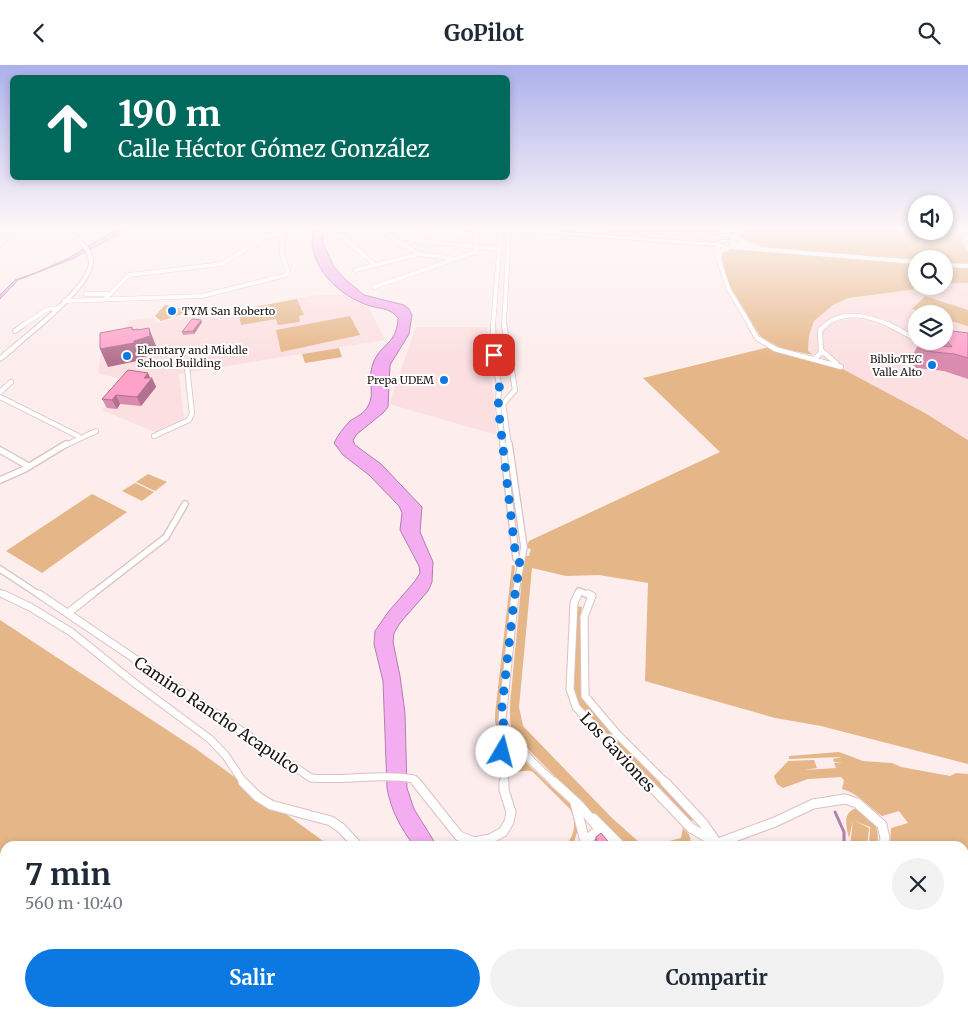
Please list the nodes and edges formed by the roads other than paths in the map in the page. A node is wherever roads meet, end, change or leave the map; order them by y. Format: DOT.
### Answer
graph roads {
  1 [pos="89,273"];
  2 [pos="142,273"];
  3 [pos="280,273"];
  4 [pos="415,273"];
  5 [pos="724,273"];
  6 [pos="129,275"];
  7 [pos="497,275"];
  8 [pos="505,275"];
  9 [pos="374,287"];
  10 [pos="86,295"];
  11 [pos="107,296"];
  12 [pos="66,299"];
  13 [pos="58,308"];
  14 [pos="15,331"];
  15 [pos="908,335"];
  16 [pos="821,350"];
  17 [pos="0,359"];
  18 [pos="814,359"];
  19 [pos="187,368"];
  20 [pos="11,382"];
  21 [pos="513,386"];
  22 [pos="500,392"];
  23 [pos="0,393"];
  24 [pos="0,397"];
  25 [pos="501,404"];
  26 [pos="96,431"];
  27 [pos="78,436"];
  28 [pos="154,436"];
  29 [pos="0,450"];
  30 [pos="28,466"];
  31 [pos="0,480"];
  32 [pos="185,504"];
  33 [pos="511,517"];
  34 [pos="520,517"];
  35 [pos="520,563"];
  36 [pos="0,569"];
  37 [pos="0,593"];
  38 [pos="68,613"];
  39 [pos="507,731"];
  40 [pos="516,745"];
  41 [pos="505,760"];
  42 [pos="575,801"];
  43 [pos="702,820"];
  44 [pos="691,828"];
  45 [pos="599,830"];
  46 [pos="353,841"];
  47 [pos="471,841"];
  48 [pos="479,841"];
  49 [pos="586,841"];
  50 [pos="590,841"];
  51 [pos="609,841"];
  52 [pos="616,841"];
  53 [pos="709,841"];
  54 [pos="712,841"];
  55 [pos="725,841"];
  56 [pos="884,841"];
  1 -- 12 [label="street"];
  2 -- 6 [label="street"];
  3 -- 11 [label="street"];
  4 -- 9 [label="street"];
  5 -- 18 [label="street"];
  6 -- 11 [label="street"];
  7 -- 8 [label="street"];
  7 -- 22 [label="street"];
  8 -- 21 [label="street"];
  10 -- 11 [label="street"];
  11 -- 12 [label="street"];
  12 -- 13 [label="street"];
  13 -- 14 [label="street"];
  13 -- 17 [label="street"];
  15 -- 16 [label="street"];
  16 -- 18 [label="street"];
  16 -- 18 [label="street"];
  19 -- 28 [label="street"];
  20 -- 23 [label="street"];
  21 -- 22 [label="street"];
  21 -- 25 [label="street"];
  22 -- 25 [label="street"];
  24 -- 27 [label="street"];
  25 -- 33 [label="street"];
  25 -- 34 [label="street"];
  26 -- 27 [label="street"];
  27 -- 30 [label="street"];
  29 -- 30 [label="street"];
  30 -- 31 [label="street"];
  32 -- 38 [label="street"];
  33 -- 34 [label="street"];
  33 -- 35 [label="street"];
  34 -- 35 [label="street"];
  35 -- 39 [label="street"];
  36 -- 38 [label="street, Camino Rancho Acapulco"];
  37 -- 46 [label="street"];
  38 -- 47 [label="street, Camino Rancho Acapulco"];
  39 -- 40 [label="street"];
  39 -- 41 [label="street, Camino Rancho Acapulco"];
  40 -- 41 [label="street"];
  40 -- 42 [label="street"];
  41 -- 48 [label="street, Camino Rancho Acapulco"];
  42 -- 45 [label="street"];
  42 -- 49 [label="street"];
  42 -- 52 [label="street"];
  43 -- 44 [label="street"];
  43 -- 44 [label="street, Los Gaviones"];
  43 -- 54 [label="street, Los Gaviones"];
  44 -- 53 [label="street, Los Gaviones"];
  45 -- 50 [label="street"];
  45 -- 51 [label="street"];
  55 -- 56 [label="street"];
}
